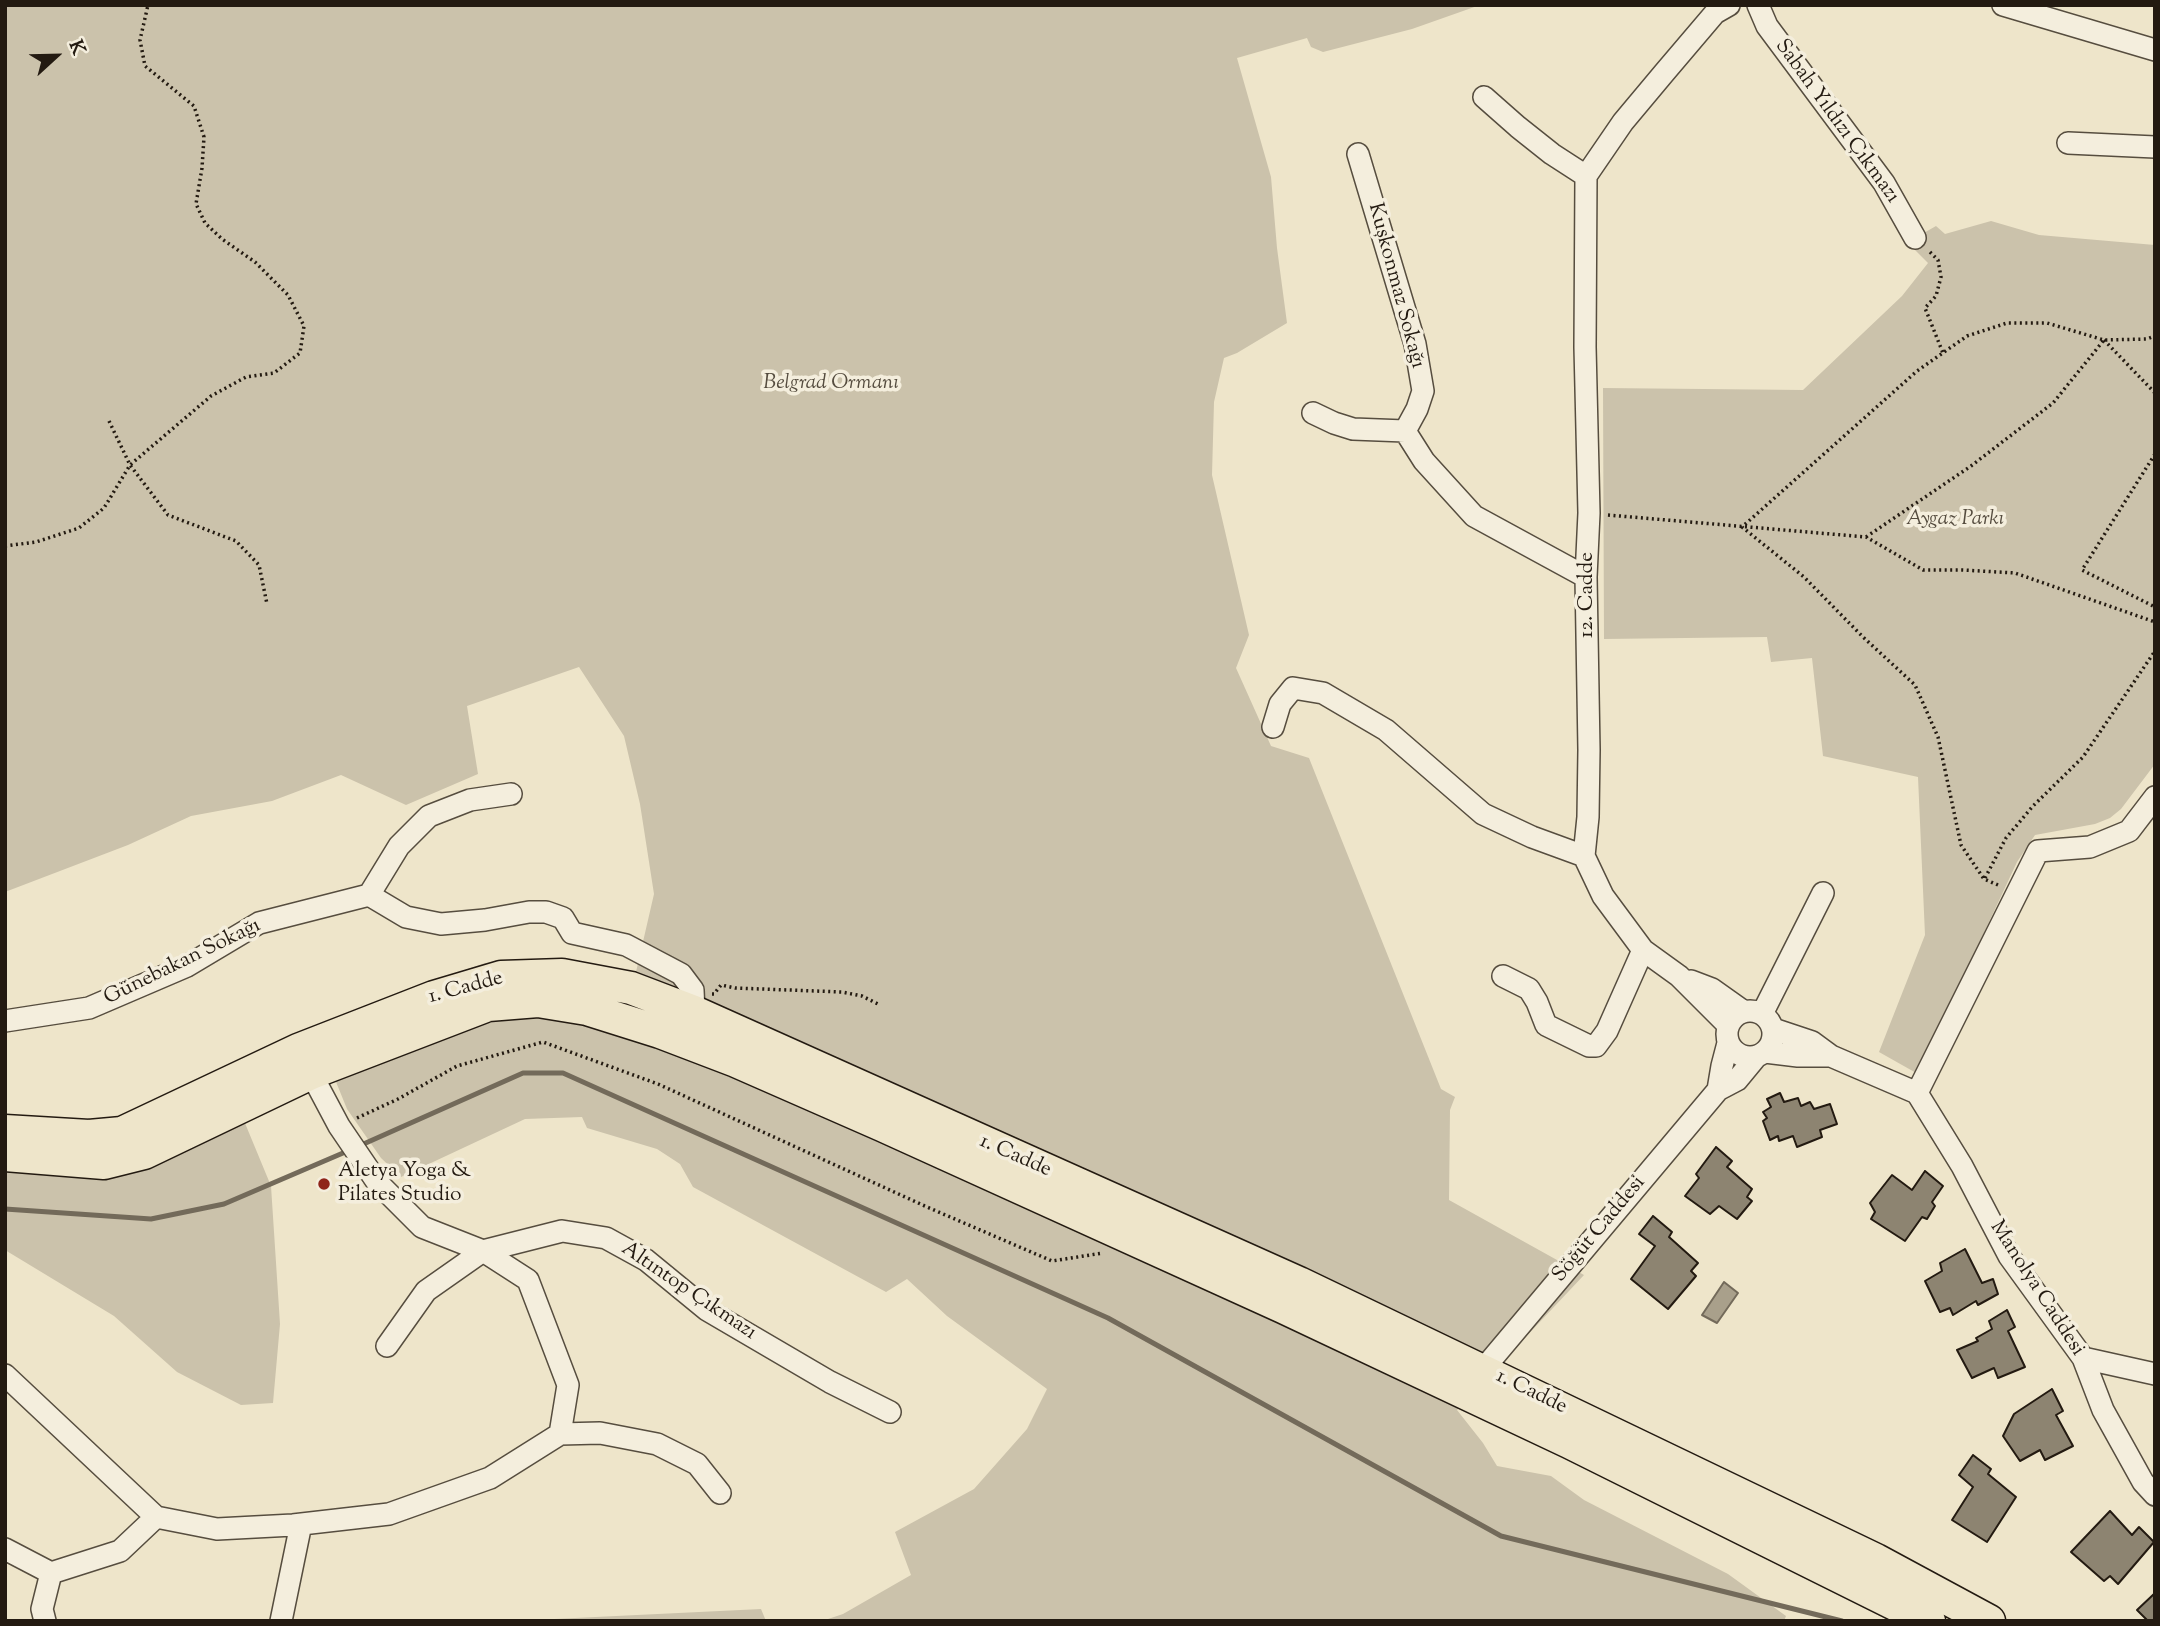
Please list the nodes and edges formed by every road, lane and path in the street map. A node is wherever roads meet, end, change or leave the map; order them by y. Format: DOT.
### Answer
graph roads {
  1 [pos="148,5"];
  2 [pos="1758,5"];
  3 [pos="2003,5"];
  4 [pos="1718,8"];
  5 [pos="2155,50"];
  6 [pos="1484,97"];
  7 [pos="2068,143"];
  8 [pos="2155,147"];
  9 [pos="1358,154"];
  10 [pos="1586,176"];
  11 [pos="1915,238"];
  12 [pos="2155,336"];
  13 [pos="2104,340"];
  14 [pos="1943,353"];
  15 [pos="2155,393"];
  16 [pos="1313,413"];
  17 [pos="109,421"];
  18 [pos="1405,431"];
  19 [pos="2155,454"];
  20 [pos="130,465"];
  21 [pos="1590,513"];
  22 [pos="1742,527"];
  23 [pos="1866,537"];
  24 [pos="5,546"];
  25 [pos="1586,577"];
  26 [pos="267,604"];
  27 [pos="2155,607"];
  28 [pos="2155,622"];
  29 [pos="2155,651"];
  30 [pos="1273,727"];
  31 [pos="511,794"];
  32 [pos="2154,801"];
  33 [pos="1584,856"];
  34 [pos="1984,879"];
  35 [pos="1823,893"];
  36 [pos="2017,894"];
  37 [pos="369,895"];
  38 [pos="1643,950"];
  39 [pos="1503,976"];
  40 [pos="880,1005"];
  41 [pos="691,1015"];
  42 [pos="5,1021"];
  43 [pos="1747,1024"];
  44 [pos="1761,1054"];
  45 [pos="1831,1056"];
  46 [pos="304,1061"];
  47 [pos="1718,1090"];
  48 [pos="1917,1093"];
  49 [pos="5,1130"];
  50 [pos="343,1132"];
  51 [pos="5,1155"];
  52 [pos="483,1251"];
  53 [pos="1112,1252"];
  54 [pos="387,1346"];
  55 [pos="2083,1358"];
  56 [pos="2155,1374"];
  57 [pos="5,1375"];
  58 [pos="1474,1381"];
  59 [pos="890,1412"];
  60 [pos="560,1434"];
  61 [pos="720,1493"];
  62 [pos="2155,1495"];
  63 [pos="156,1517"];
  64 [pos="301,1524"];
  65 [pos="5,1549"];
  66 [pos="51,1573"];
  67 [pos="45,1621"];
  68 [pos="281,1621"];
  69 [pos="1929,1621"];
  70 [pos="1989,1621"];
  1 -- 20 [label="path"];
  2 -- 11 [label="street, Sabah Yıldızı Çıkmazı"];
  3 -- 5 [label="street"];
  4 -- 10 [label="street"];
  6 -- 10 [label="street"];
  7 -- 8 [label="street"];
  9 -- 18 [label="street, Kuşkonmaz Sokağı"];
  10 -- 21 [label="street, 12. Cadde"];
  11 -- 14 [label="path"];
  12 -- 13 [label="path"];
  13 -- 14 [label="path"];
  13 -- 15 [label="path"];
  13 -- 23 [label="path"];
  14 -- 22 [label="path"];
  16 -- 18 [label="street"];
  17 -- 20 [label="path"];
  18 -- 25 [label="street"];
  19 -- 27 [label="path"];
  20 -- 24 [label="path"];
  20 -- 26 [label="path"];
  21 -- 22 [label="path"];
  21 -- 25 [label="street, 12. Cadde"];
  22 -- 23 [label="path"];
  22 -- 34 [label="path"];
  23 -- 28 [label="path"];
  25 -- 33 [label="street, 12. Cadde"];
  29 -- 34 [label="path"];
  30 -- 33 [label="street"];
  31 -- 37 [label="street"];
  32 -- 36 [label="street"];
  33 -- 38 [label="street"];
  34 -- 36 [label="path"];
  35 -- 43 [label="street"];
  36 -- 48 [label="street"];
  37 -- 41 [label="street"];
  37 -- 42 [label="street, Günebakan Sokağı"];
  38 -- 39 [label="street"];
  38 -- 43 [label="street"];
  40 -- 41 [label="path"];
  41 -- 46 [label="main road, 1. Cadde"];
  41 -- 58 [label="main road, 1. Cadde"];
  43 -- 44 [label="street"];
  43 -- 44 [label="street"];
  43 -- 45 [label="street"];
  43 -- 47 [label="street"];
  44 -- 45 [label="street"];
  44 -- 47 [label="street, Söğüt Caddesi"];
  45 -- 48 [label="street"];
  46 -- 49 [label="main road, 1. Cadde"];
  46 -- 50 [label="street"];
  46 -- 51 [label="main road, 1. Cadde"];
  47 -- 58 [label="street, Söğüt Caddesi"];
  48 -- 55 [label="street, Manolya Caddesi"];
  50 -- 52 [label="street"];
  50 -- 53 [label="path"];
  52 -- 54 [label="street, Altıntop Çıkmazı"];
  52 -- 59 [label="street, Altıntop Çıkmazı"];
  52 -- 60 [label="street"];
  55 -- 56 [label="street"];
  55 -- 62 [label="street, Manolya Caddesi"];
  57 -- 63 [label="street"];
  58 -- 69 [label="main road, 1. Cadde"];
  58 -- 70 [label="main road, 1. Cadde"];
  60 -- 61 [label="street"];
  60 -- 64 [label="street"];
  63 -- 64 [label="street"];
  63 -- 66 [label="street"];
  64 -- 68 [label="street"];
  65 -- 66 [label="street"];
  66 -- 67 [label="street"];
}
